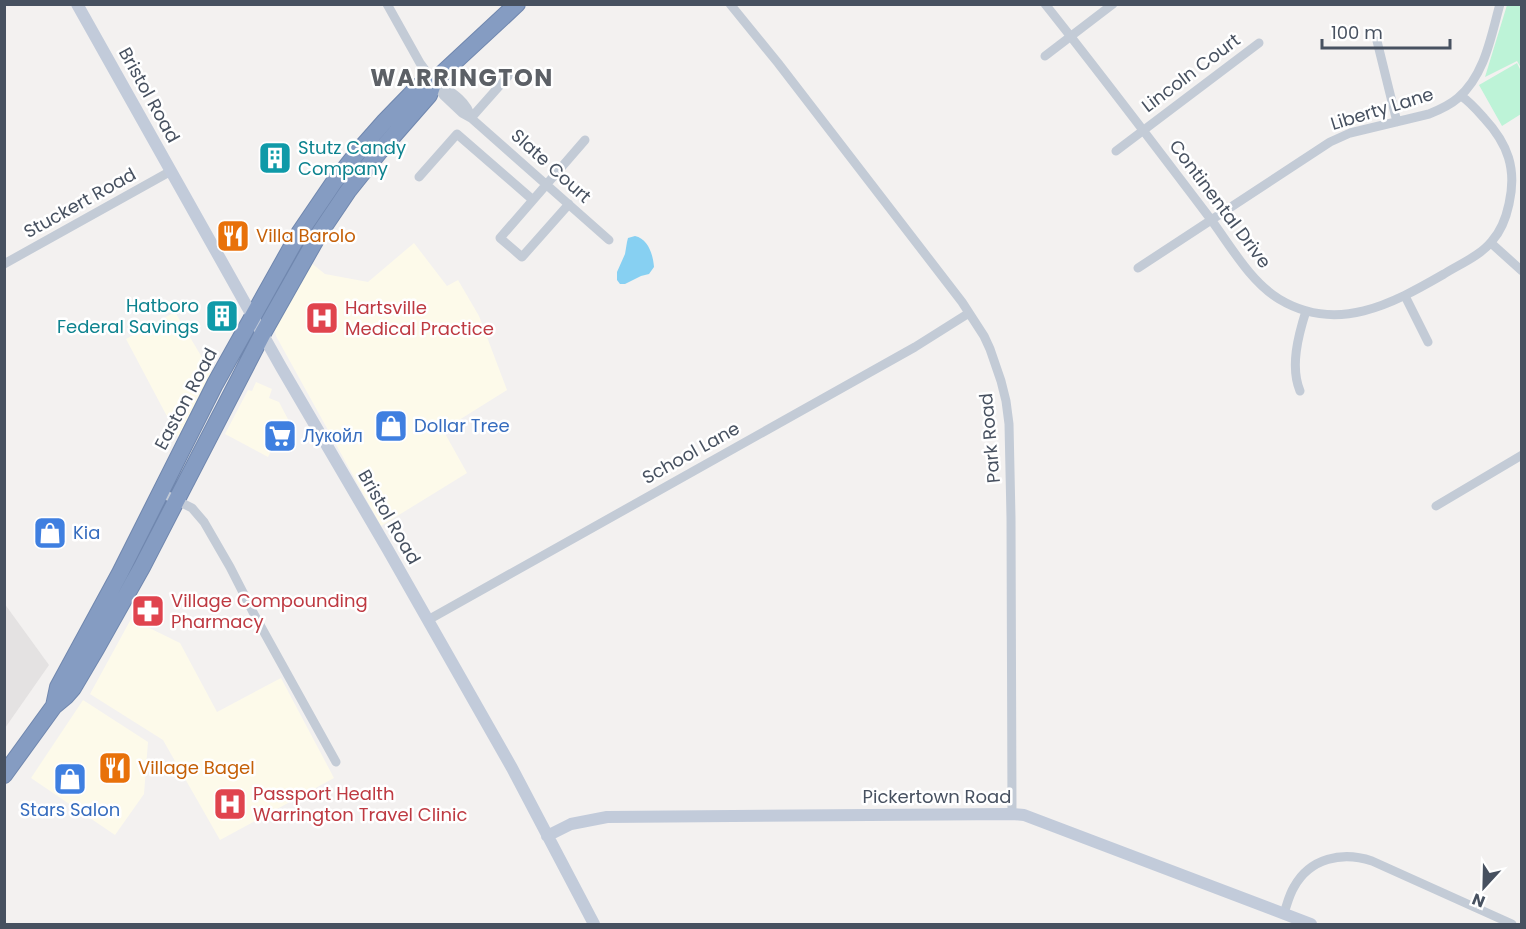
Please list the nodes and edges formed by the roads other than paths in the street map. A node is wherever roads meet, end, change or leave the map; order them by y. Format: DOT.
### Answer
graph roads {
  1 [pos="77,4"];
  2 [pos="387,4"];
  3 [pos="517,4"];
  4 [pos="730,4"];
  5 [pos="1045,4"];
  6 [pos="1113,4"];
  7 [pos="1500,4"];
  8 [pos="1071,37"];
  9 [pos="1377,41"];
  10 [pos="1259,43"];
  11 [pos="1045,56"];
  12 [pos="510,74"];
  13 [pos="434,81"];
  14 [pos="1461,96"];
  15 [pos="471,118"];
  16 [pos="1396,122"];
  17 [pos="1143,131"];
  18 [pos="494,138"];
  19 [pos="585,140"];
  20 [pos="1116,151"];
  21 [pos="480,154"];
  22 [pos="171,171"];
  23 [pos="419,177"];
  24 [pos="547,185"];
  25 [pos="533,200"];
  26 [pos="568,204"];
  27 [pos="1212,220"];
  28 [pos="609,240"];
  29 [pos="1491,243"];
  30 [pos="4,264"];
  31 [pos="1138,268"];
  32 [pos="1521,271"];
  33 [pos="1405,296"];
  34 [pos="1306,311"];
  35 [pos="969,313"];
  36 [pos="253,316"];
  37 [pos="262,333"];
  38 [pos="1428,342"];
  39 [pos="1300,392"];
  40 [pos="1521,455"];
  41 [pos="160,492"];
  42 [pos="176,500"];
  43 [pos="1436,506"];
  44 [pos="428,620"];
  45 [pos="54,706"];
  46 [pos="336,762"];
  47 [pos="4,775"];
  48 [pos="1012,814"];
  49 [pos="547,836"];
  50 [pos="1284,914"];
  51 [pos="594,924"];
  52 [pos="1311,924"];
  53 [pos="1512,924"];
  1 -- 22 [label="main road, Bristol Road"];
  2 -- 13 [label="street, Slate Court"];
  3 -- 13 [label="highway, Easton Road"];
  4 -- 35 [label="street, Park Road"];
  5 -- 8 [label="street, Continental Drive"];
  6 -- 8 [label="street"];
  7 -- 14 [label="street, Liberty Lane"];
  8 -- 11 [label="street"];
  8 -- 17 [label="street, Continental Drive"];
  9 -- 16 [label="street"];
  10 -- 17 [label="street, Lincoln Court"];
  12 -- 15 [label="street"];
  13 -- 15 [label="street, Slate Court"];
  13 -- 36 [label="highway, Easton Road"];
  13 -- 37 [label="highway, Easton Road"];
  14 -- 16 [label="street, Liberty Lane"];
  14 -- 29 [label="street, Continental Drive"];
  15 -- 18 [label="street, Slate Court"];
  16 -- 27 [label="street, Liberty Lane"];
  17 -- 20 [label="street, Lincoln Court"];
  17 -- 27 [label="street, Continental Drive"];
  18 -- 21 [label="street"];
  18 -- 24 [label="street, Slate Court"];
  19 -- 24 [label="street"];
  21 -- 23 [label="street"];
  21 -- 25 [label="street"];
  22 -- 30 [label="street, Stuckert Road"];
  22 -- 36 [label="main road, Bristol Road"];
  24 -- 25 [label="street"];
  24 -- 26 [label="street, Slate Court"];
  25 -- 26 [label="street"];
  26 -- 28 [label="street, Slate Court"];
  27 -- 31 [label="street, Liberty Lane"];
  27 -- 34 [label="street, Continental Drive"];
  29 -- 32 [label="street"];
  29 -- 33 [label="street, Continental Drive"];
  33 -- 34 [label="street, Continental Drive"];
  33 -- 38 [label="street"];
  34 -- 39 [label="street"];
  35 -- 44 [label="street, School Lane"];
  35 -- 48 [label="street, Park Road"];
  36 -- 37 [label="main road, Bristol Road"];
  36 -- 41 [label="highway, Easton Road"];
  37 -- 42 [label="highway, Easton Road"];
  37 -- 44 [label="main road, Bristol Road"];
  40 -- 43 [label="street"];
  41 -- 42 [label="street"];
  41 -- 45 [label="highway, Easton Road"];
  42 -- 45 [label="highway, Easton Road"];
  42 -- 46 [label="street"];
  44 -- 49 [label="main road, Bristol Road"];
  45 -- 47 [label="highway, Easton Road"];
  48 -- 49 [label="main road, Pickertown Road"];
  48 -- 50 [label="main road, Pickertown Road"];
  49 -- 51 [label="main road, Bristol Road"];
  50 -- 52 [label="main road, Pickertown Road"];
  50 -- 53 [label="street"];
}
